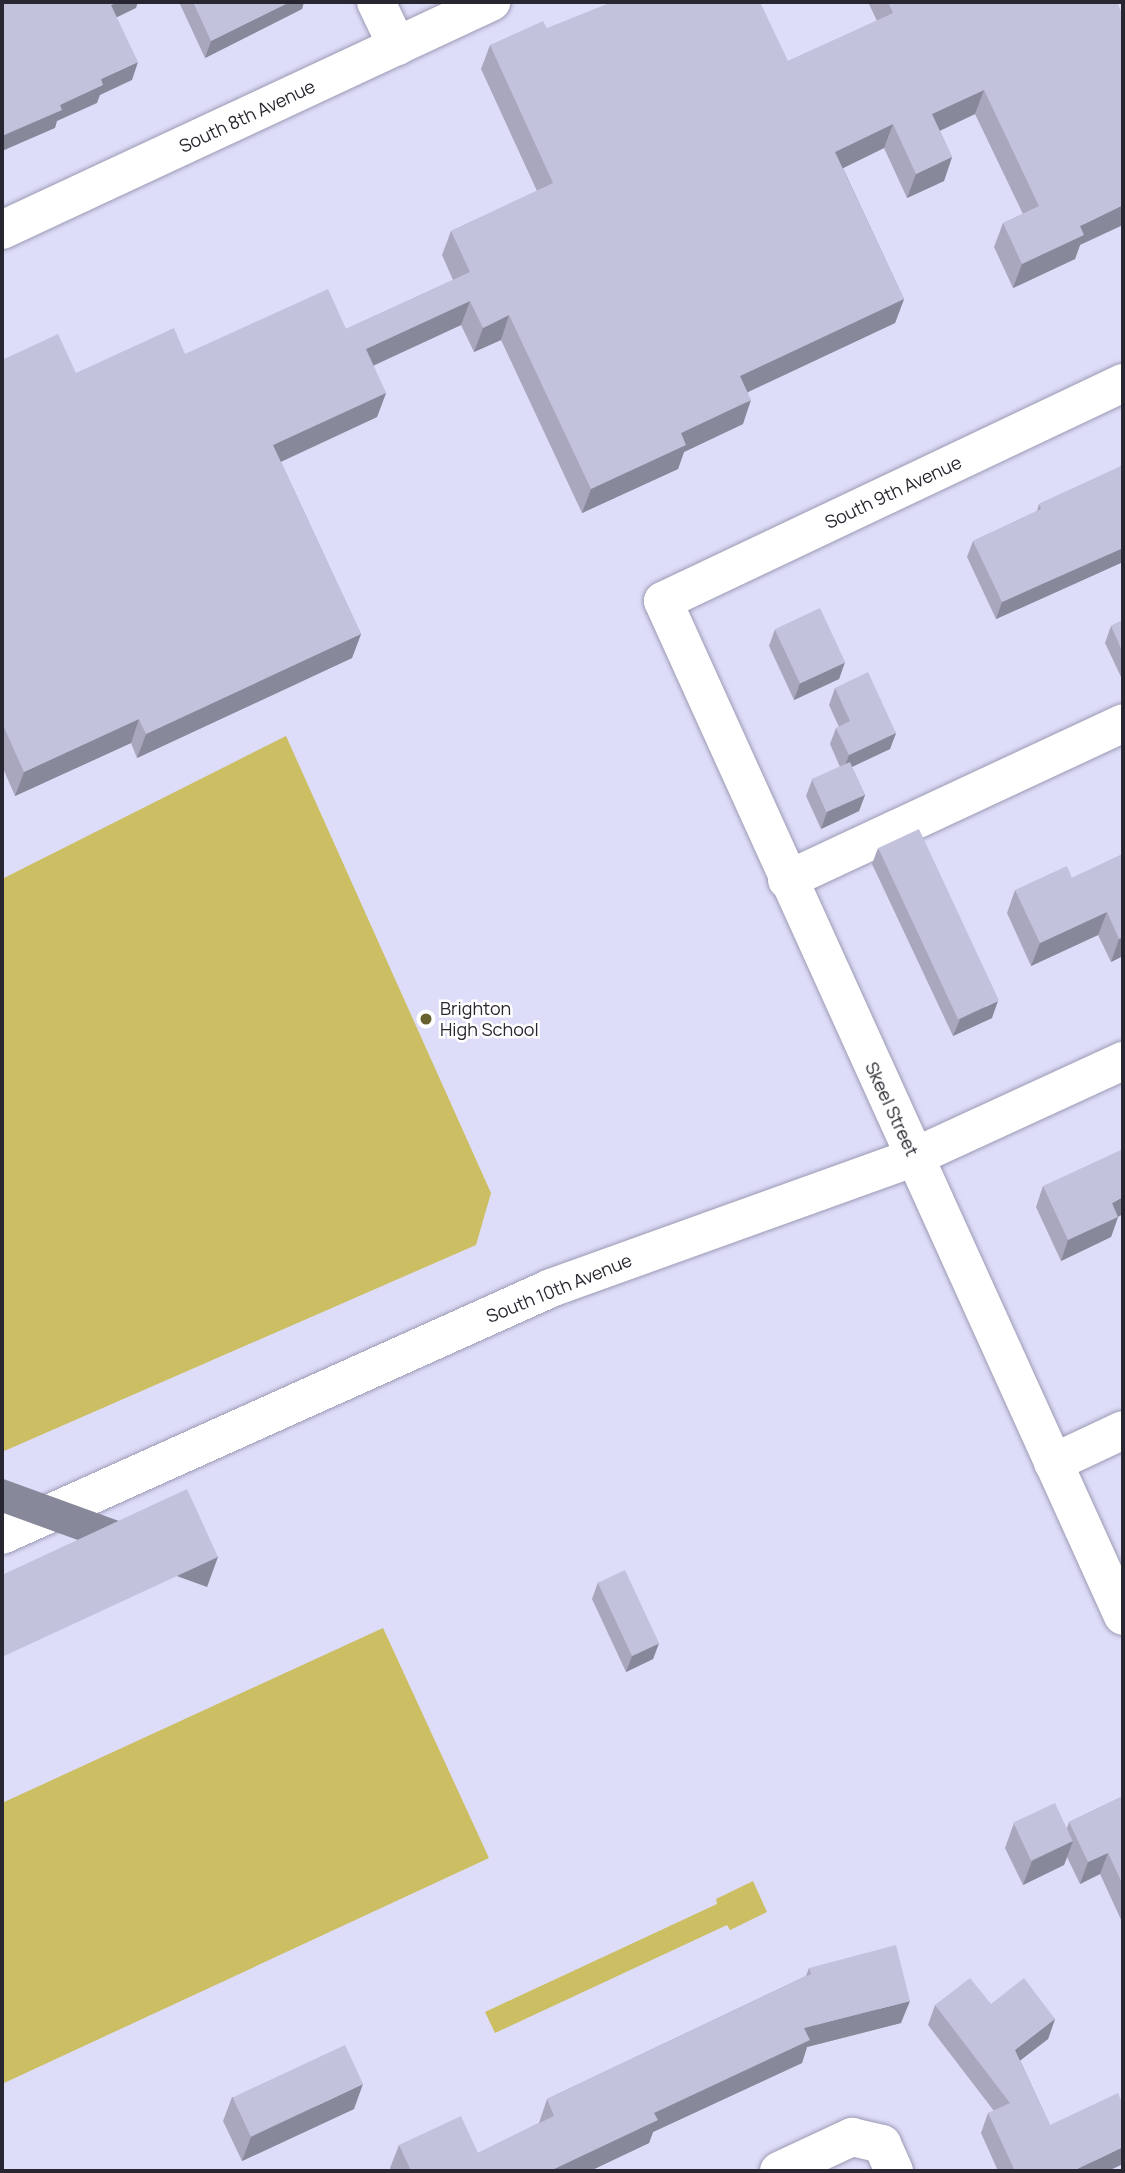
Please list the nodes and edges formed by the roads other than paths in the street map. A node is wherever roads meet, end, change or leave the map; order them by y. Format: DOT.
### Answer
graph roads {
  1 [pos="376,2"];
  2 [pos="491,2"];
  3 [pos="397,46"];
  4 [pos="2,230"];
  5 [pos="1123,383"];
  6 [pos="663,601"];
  7 [pos="1123,723"];
  8 [pos="787,880"];
  9 [pos="1123,1061"];
  10 [pos="914,1157"];
  11 [pos="1123,1430"];
  12 [pos="1053,1463"];
  13 [pos="2,1535"];
  14 [pos="1123,1616"];
  15 [pos="888,2158"];
  16 [pos="779,2171"];
  1 -- 3 [label="street"];
  2 -- 3 [label="street, South 8th Avenue"];
  3 -- 4 [label="street, South 8th Avenue"];
  5 -- 6 [label="street, South 9th Avenue"];
  6 -- 8 [label="street, Skeel Street"];
  7 -- 8 [label="street"];
  8 -- 10 [label="street, Skeel Street"];
  9 -- 10 [label="street, South 10th Avenue"];
  10 -- 12 [label="street, Skeel Street"];
  10 -- 13 [label="street, South 10th Avenue"];
  11 -- 12 [label="street"];
  12 -- 14 [label="street, Skeel Street"];
  15 -- 16 [label="street"];
}
